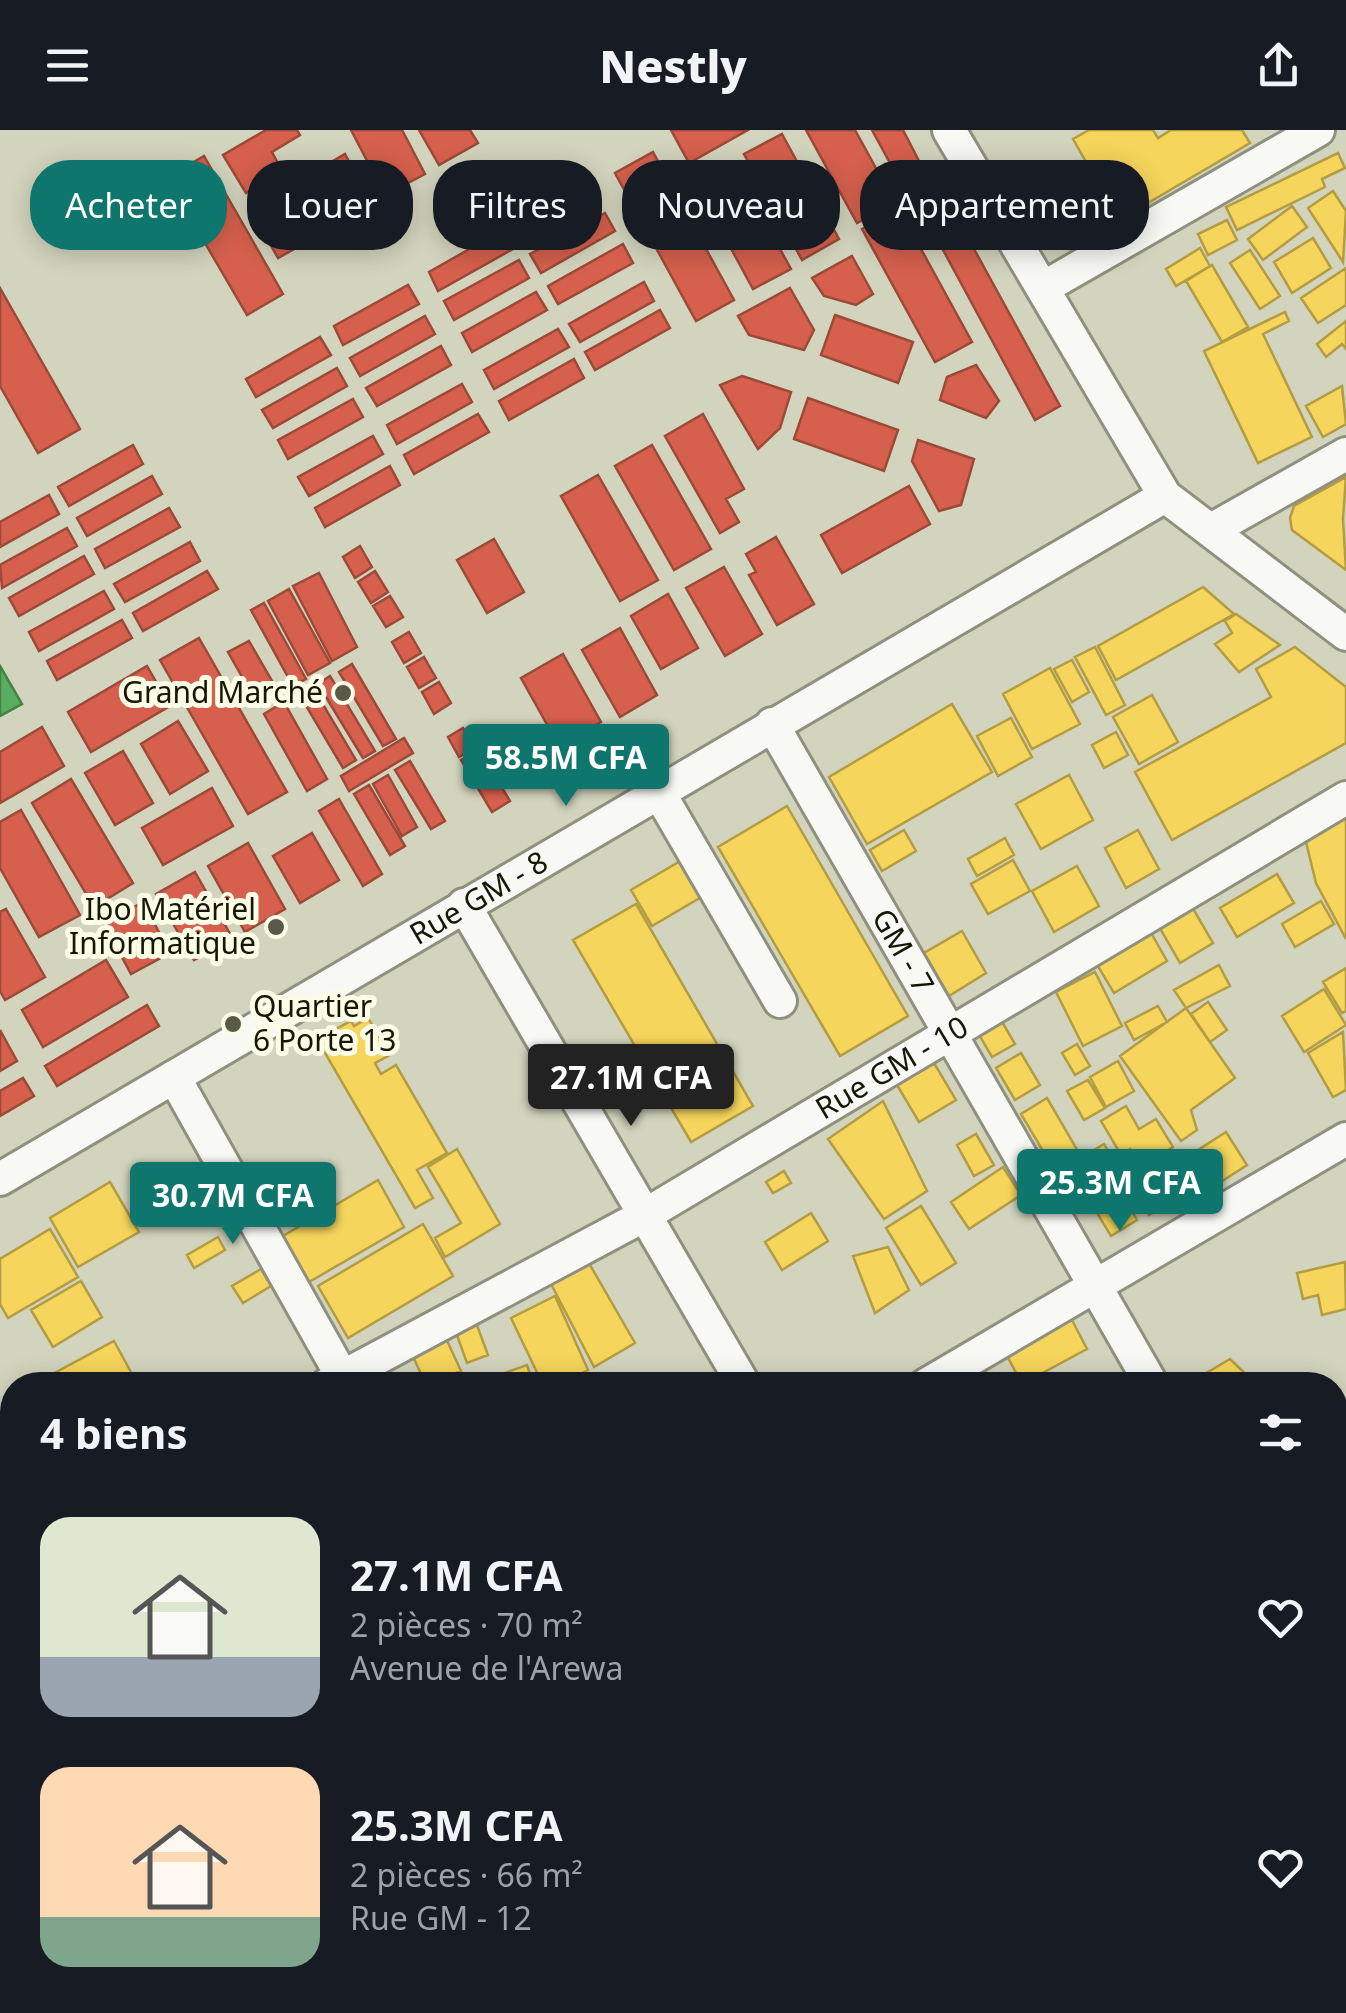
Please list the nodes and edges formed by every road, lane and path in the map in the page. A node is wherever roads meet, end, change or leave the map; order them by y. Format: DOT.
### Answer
graph roads {
  1 [pos="949,130"];
  2 [pos="1318,130"];
  3 [pos="1042,288"];
  4 [pos="1346,454"];
  5 [pos="1165,496"];
  6 [pos="1210,530"];
  7 [pos="1346,634"];
  8 [pos="772,724"];
  9 [pos="658,791"];
  10 [pos="1346,798"];
  11 [pos="464,905"];
  12 [pos="780,1001"];
  13 [pos="949,1034"];
  14 [pos="174,1077"];
  15 [pos="1346,1139"];
  16 [pos="0,1179"];
  17 [pos="645,1216"];
  18 [pos="1095,1284"];
  19 [pos="333,1372"];
  20 [pos="356,1372"];
  21 [pos="736,1372"];
  22 [pos="948,1372"];
  23 [pos="1145,1372"];
  1 -- 3 [label="street"];
  2 -- 3 [label="street"];
  3 -- 5 [label="street"];
  4 -- 6 [label="street"];
  5 -- 6 [label="street"];
  5 -- 8 [label="street, Rue GM - 8"];
  6 -- 7 [label="street"];
  8 -- 9 [label="street, Rue GM - 8"];
  8 -- 13 [label="street, GM - 7"];
  9 -- 11 [label="street, Rue GM - 8"];
  9 -- 12 [label="street"];
  10 -- 13 [label="street, Rue GM - 10"];
  11 -- 14 [label="street, Rue GM - 8"];
  11 -- 17 [label="street"];
  13 -- 17 [label="street, Rue GM - 10"];
  13 -- 18 [label="street, GM - 7"];
  14 -- 16 [label="street, Rue GM - 8"];
  14 -- 19 [label="street"];
  15 -- 18 [label="street"];
  17 -- 20 [label="street, Rue GM - 10"];
  17 -- 21 [label="street"];
  18 -- 22 [label="street"];
  18 -- 23 [label="street, GM - 7"];
}
